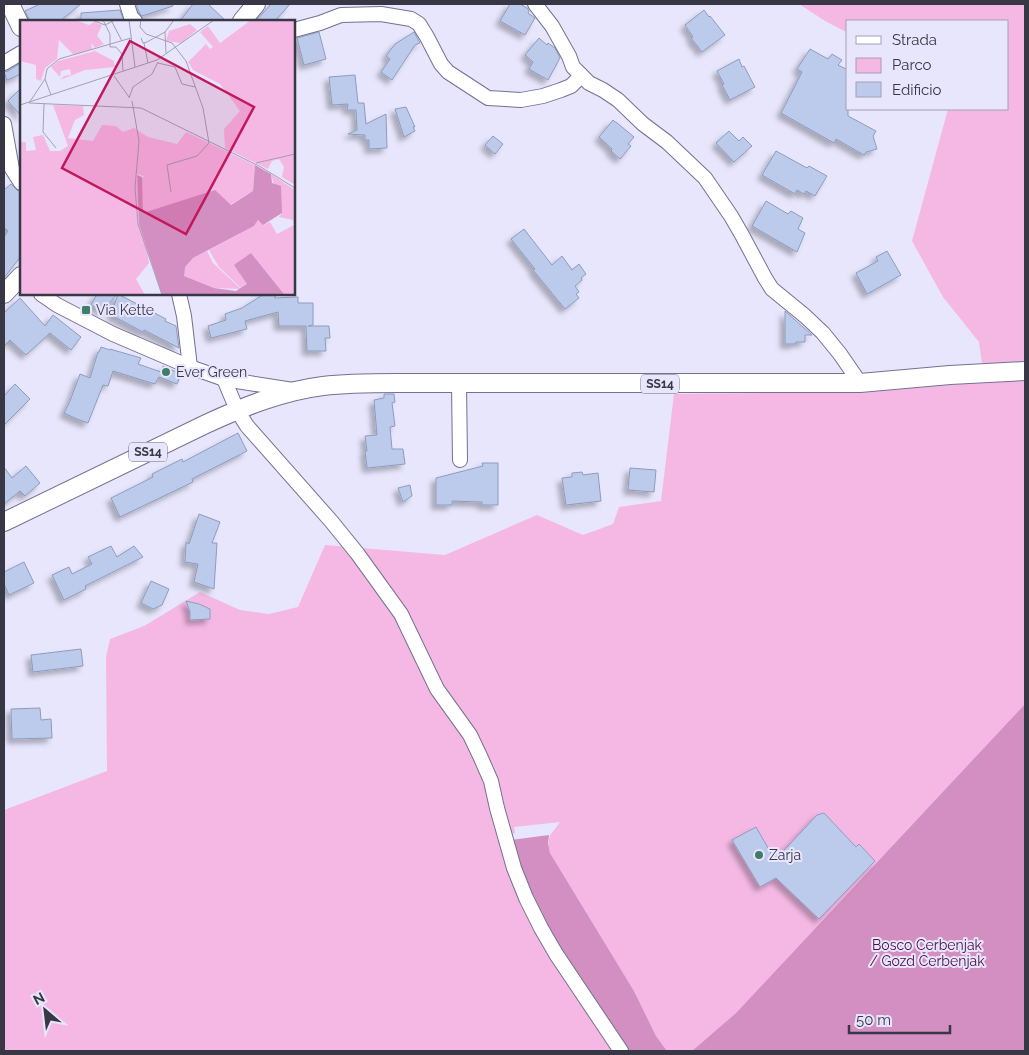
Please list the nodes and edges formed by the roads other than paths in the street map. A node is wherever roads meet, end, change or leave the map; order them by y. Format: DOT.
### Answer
graph roads {
  1 [pos="10,4"];
  2 [pos="127,4"];
  3 [pos="256,4"];
  4 [pos="534,4"];
  5 [pos="134,20"];
  6 [pos="243,20"];
  7 [pos="20,25"];
  8 [pos="295,30"];
  9 [pos="20,54"];
  10 [pos="4,63"];
  11 [pos="580,74"];
  12 [pos="4,124"];
  13 [pos="20,181"];
  14 [pos="20,279"];
  15 [pos="4,294"];
  16 [pos="42,295"];
  17 [pos="179,295"];
  18 [pos="190,367"];
  19 [pos="1025,371"];
  20 [pos="224,379"];
  21 [pos="459,384"];
  22 [pos="860,384"];
  23 [pos="295,391"];
  24 [pos="237,410"];
  25 [pos="460,460"];
  26 [pos="4,522"];
  27 [pos="621,1051"];
  1 -- 7 [label="main road"];
  2 -- 5 [label="street"];
  3 -- 6 [label="main road"];
  4 -- 11 [label="street"];
  8 -- 11 [label="street"];
  9 -- 10 [label="street"];
  11 -- 22 [label="street"];
  12 -- 13 [label="street"];
  14 -- 15 [label="main road"];
  16 -- 18 [label="street"];
  17 -- 18 [label="street"];
  18 -- 20 [label="street"];
  19 -- 22 [label="main road, SS14"];
  20 -- 23 [label="street"];
  20 -- 24 [label="street"];
  21 -- 22 [label="main road, SS14"];
  21 -- 23 [label="main road, SS14"];
  21 -- 25 [label="street"];
  23 -- 24 [label="main road, SS14"];
  24 -- 26 [label="main road, SS14"];
  24 -- 27 [label="street"];
}
